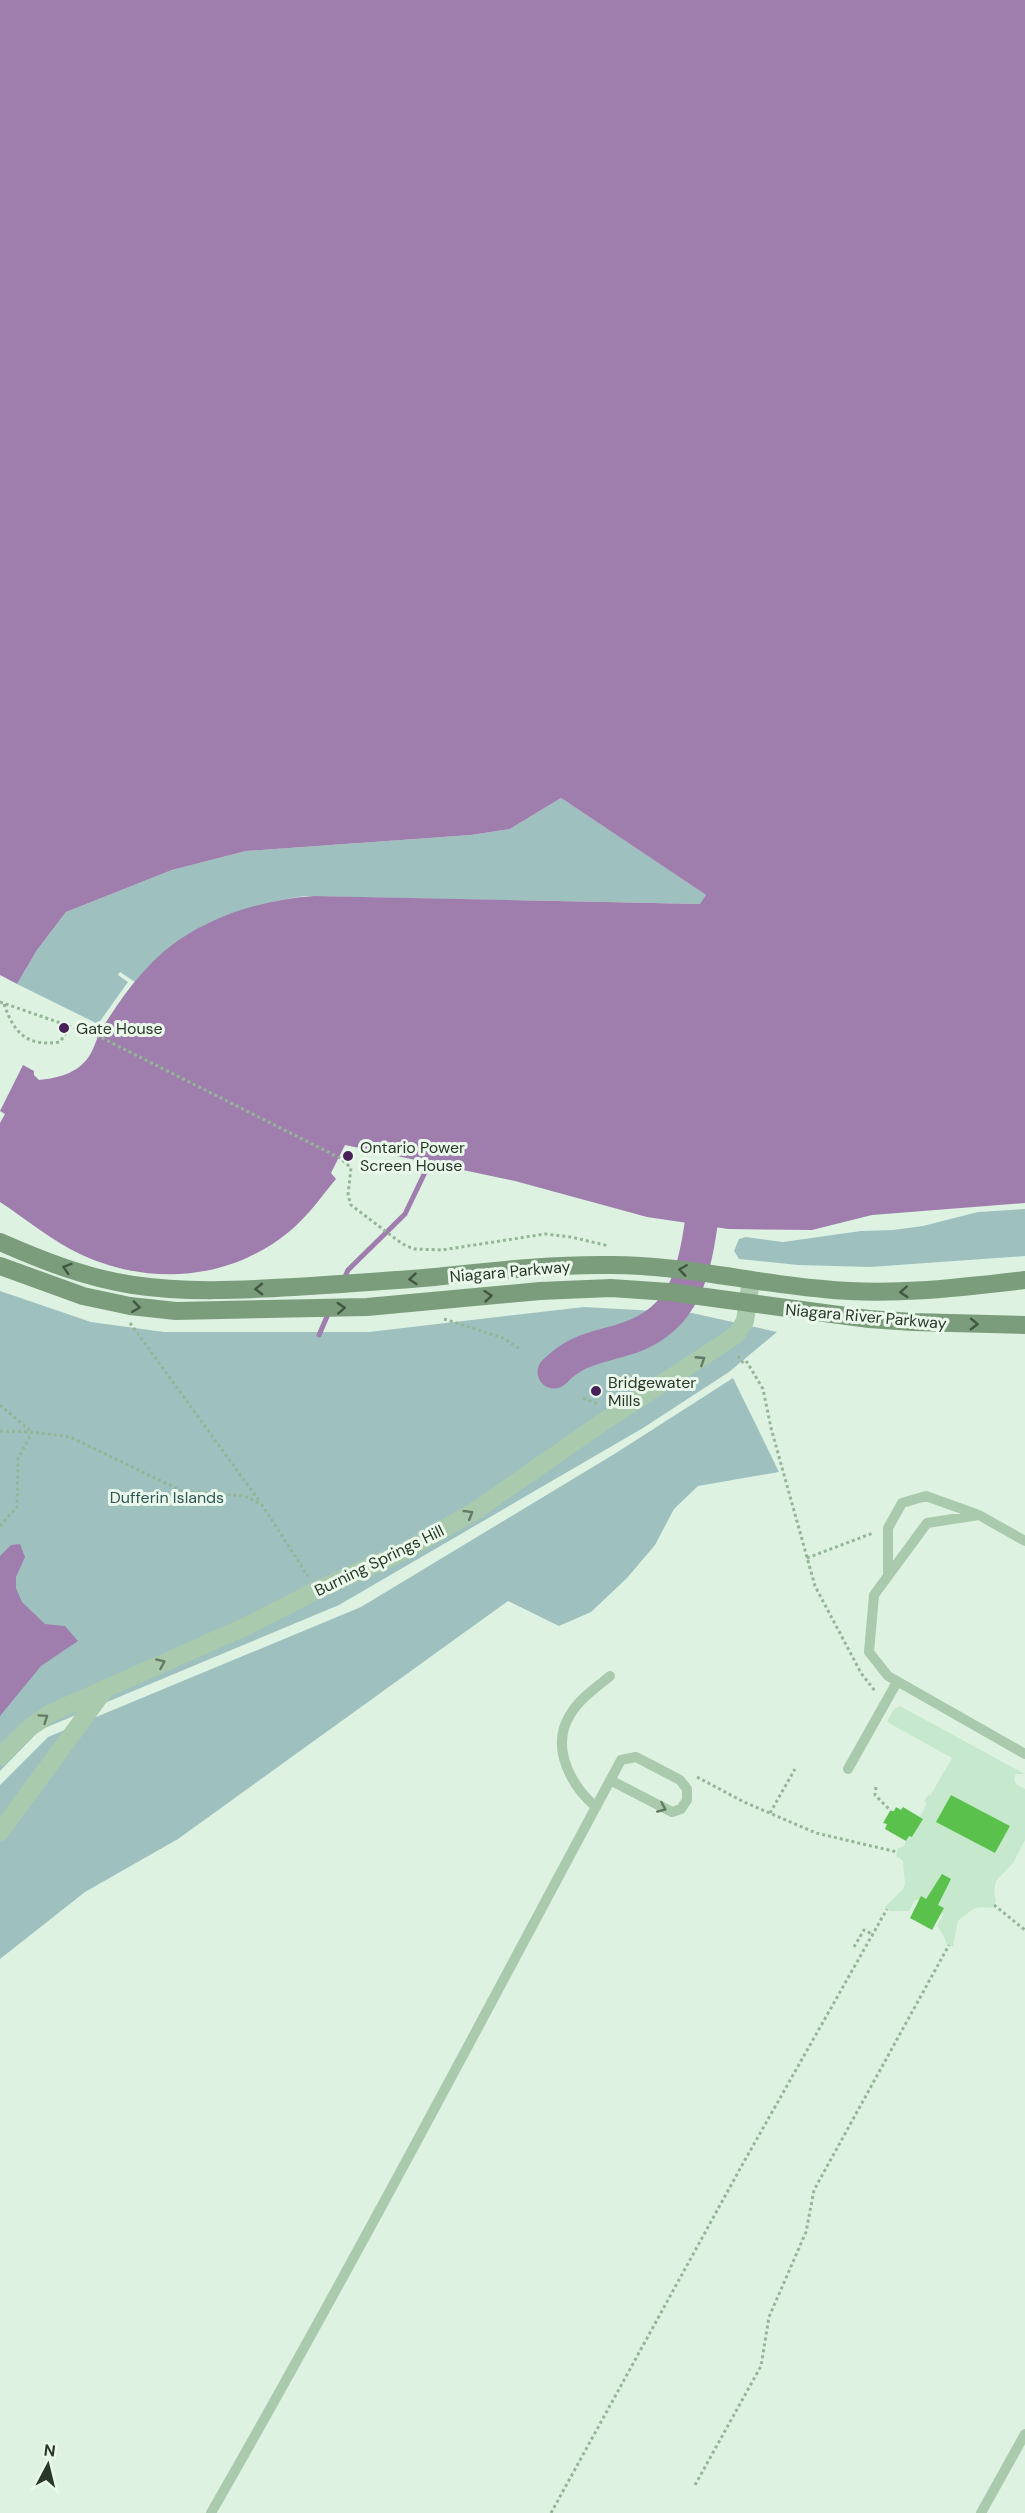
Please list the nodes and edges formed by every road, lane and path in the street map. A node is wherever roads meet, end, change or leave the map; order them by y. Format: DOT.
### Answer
graph roads {
  1 [pos="2,1003"];
  2 [pos="70,1027"];
  3 [pos="0,1242"];
  4 [pos="616,1248"];
  5 [pos="0,1266"];
  6 [pos="751,1280"];
  7 [pos="1025,1280"];
  8 [pos="708,1297"];
  9 [pos="748,1304"];
  10 [pos="127,1320"];
  11 [pos="460,1324"];
  12 [pos="1025,1325"];
  13 [pos="520,1349"];
  14 [pos="738,1356"];
  15 [pos="0,1405"];
  16 [pos="0,1431"];
  17 [pos="32,1432"];
  18 [pos="262,1505"];
  19 [pos="979,1515"];
  20 [pos="0,1526"];
  21 [pos="888,1528"];
  22 [pos="1025,1541"];
  23 [pos="807,1558"];
  24 [pos="888,1575"];
  25 [pos="317,1590"];
  26 [pos="610,1676"];
  27 [pos="897,1682"];
  28 [pos="107,1687"];
  29 [pos="877,1693"];
  30 [pos="1025,1754"];
  31 [pos="0,1757"];
  32 [pos="795,1769"];
  33 [pos="848,1769"];
  34 [pos="693,1775"];
  35 [pos="610,1780"];
  36 [pos="876,1787"];
  37 [pos="596,1807"];
  38 [pos="891,1811"];
  39 [pos="770,1813"];
  40 [pos="0,1832"];
  41 [pos="897,1852"];
  42 [pos="994,1905"];
  43 [pos="887,1909"];
  44 [pos="1025,1928"];
  45 [pos="872,1934"];
  46 [pos="950,1945"];
  47 [pos="854,1947"];
  48 [pos="1025,2434"];
  49 [pos="695,2485"];
  50 [pos="211,2513"];
  51 [pos="551,2513"];
  52 [pos="981,2513"];
  1 -- 2 [label="path"];
  1 -- 2 [label="path"];
  2 -- 4 [label="path"];
  6 -- 3 [label="main road, Niagara Parkway, one-way"];
  5 -- 8 [label="main road, Niagara Parkway, one-way"];
  7 -- 6 [label="main road, Niagara Parkway, one-way"];
  6 -- 9 [label="street, Burning Springs Hill"];
  8 -- 9 [label="main road, Niagara River Parkway"];
  9 -- 12 [label="main road, Niagara River Parkway, one-way"];
  25 -- 9 [label="street, Burning Springs Hill, one-way"];
  10 -- 18 [label="path"];
  11 -- 13 [label="path"];
  14 -- 23 [label="path"];
  15 -- 17 [label="path"];
  16 -- 17 [label="path"];
  17 -- 18 [label="path"];
  17 -- 20 [label="path"];
  18 -- 25 [label="path"];
  19 -- 21 [label="lane"];
  19 -- 22 [label="lane"];
  19 -- 24 [label="lane"];
  21 -- 23 [label="path"];
  21 -- 24 [label="lane"];
  23 -- 29 [label="path"];
  24 -- 27 [label="lane"];
  28 -- 25 [label="street, Burning Springs Hill, one-way"];
  26 -- 37 [label="lane"];
  27 -- 30 [label="lane"];
  27 -- 33 [label="lane"];
  31 -- 28 [label="street, one-way"];
  28 -- 40 [label="street, Burning Springs Hill"];
  32 -- 39 [label="path"];
  34 -- 39 [label="path"];
  35 -- 35 [label="lane, one-way"];
  35 -- 37 [label="lane"];
  36 -- 38 [label="path"];
  37 -- 50 [label="lane"];
  39 -- 41 [label="path"];
  42 -- 44 [label="path"];
  43 -- 45 [label="path"];
  45 -- 47 [label="path"];
  45 -- 51 [label="path"];
  46 -- 49 [label="path"];
  48 -- 52 [label="lane"];
}
